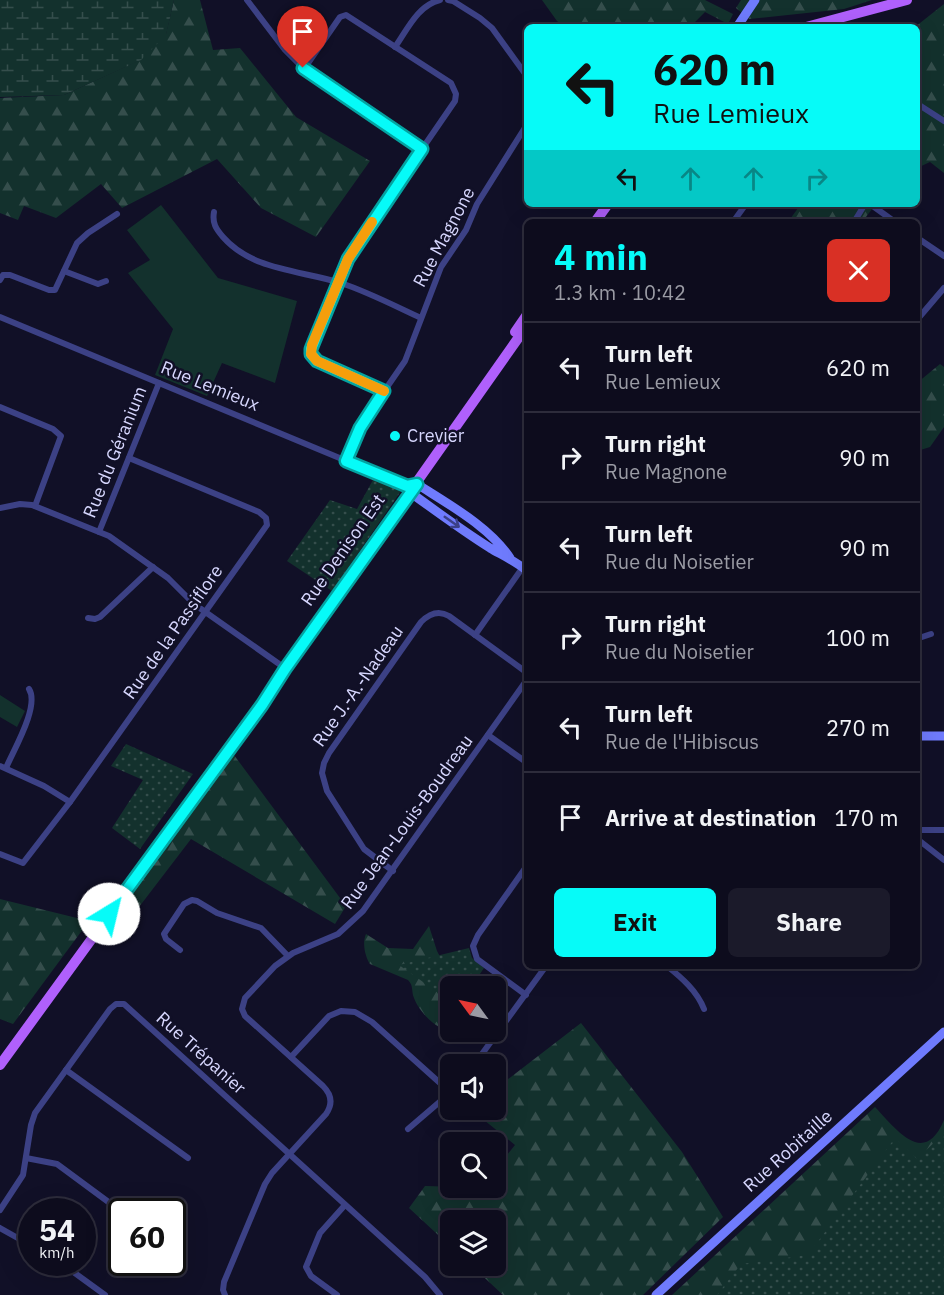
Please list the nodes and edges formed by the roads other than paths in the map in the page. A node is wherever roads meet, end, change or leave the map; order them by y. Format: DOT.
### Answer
graph roads {
  1 [pos="247,0"];
  2 [pos="440,0"];
  3 [pos="448,0"];
  4 [pos="755,0"];
  5 [pos="907,0"];
  6 [pos="738,24"];
  7 [pos="817,24"];
  8 [pos="395,47"];
  9 [pos="304,69"];
  10 [pos="524,72"];
  11 [pos="920,106"];
  12 [pos="944,121"];
  13 [pos="524,129"];
  14 [pos="422,149"];
  15 [pos="866,207"];
  16 [pos="873,207"];
  17 [pos="214,212"];
  18 [pos="117,214"];
  19 [pos="856,219"];
  20 [pos="891,219"];
  21 [pos="920,240"];
  22 [pos="944,256"];
  23 [pos="64,271"];
  24 [pos="0,278"];
  25 [pos="106,280"];
  26 [pos="338,282"];
  27 [pos="944,288"];
  28 [pos="920,316"];
  29 [pos="0,317"];
  30 [pos="421,318"];
  31 [pos="524,319"];
  32 [pos="524,330"];
  33 [pos="159,383"];
  34 [pos="384,391"];
  35 [pos="0,408"];
  36 [pos="129,458"];
  37 [pos="346,461"];
  38 [pos="412,488"];
  39 [pos="35,506"];
  40 [pos="0,508"];
  41 [pos="99,532"];
  42 [pos="153,567"];
  43 [pos="524,567"];
  44 [pos="524,569"];
  45 [pos="205,612"];
  46 [pos="88,618"];
  47 [pos="931,633"];
  48 [pos="476,635"];
  49 [pos="920,637"];
  50 [pos="282,666"];
  51 [pos="524,671"];
  52 [pos="524,684"];
  53 [pos="30,689"];
  54 [pos="488,735"];
  55 [pos="920,736"];
  56 [pos="944,736"];
  57 [pos="231,745"];
  58 [pos="524,761"];
  59 [pos="3,767"];
  60 [pos="70,802"];
  61 [pos="920,830"];
  62 [pos="944,830"];
  63 [pos="920,841"];
  64 [pos="0,854"];
  65 [pos="944,860"];
  66 [pos="524,870"];
  67 [pos="393,871"];
  68 [pos="180,950"];
  69 [pos="288,956"];
  70 [pos="544,969"];
  71 [pos="670,969"];
  72 [pos="526,995"];
  73 [pos="704,1009"];
  74 [pos="944,1032"];
  75 [pos="482,1054"];
  76 [pos="291,1057"];
  77 [pos="0,1065"];
  78 [pos="66,1070"];
  79 [pos="440,1084"];
  80 [pos="440,1102"];
  81 [pos="408,1129"];
  82 [pos="290,1154"];
  83 [pos="26,1158"];
  84 [pos="188,1158"];
  85 [pos="108,1202"];
  86 [pos="345,1205"];
  87 [pos="0,1210"];
  88 [pos="0,1228"];
  89 [pos="18,1238"];
  90 [pos="79,1276"];
  91 [pos="436,1293"];
  92 [pos="105,1295"];
  93 [pos="225,1295"];
  94 [pos="337,1295"];
  95 [pos="656,1295"];
  1 -- 9 [label="street"];
  2 -- 8 [label="street"];
  3 -- 10 [label="street"];
  4 -- 6 [label="street"];
  5 -- 7 [label="main road"];
  8 -- 9 [label="street"];
  8 -- 14 [label="street"];
  9 -- 14 [label="street"];
  11 -- 12 [label="street"];
  13 -- 30 [label="street, Rue Magnone"];
  14 -- 26 [label="street"];
  15 -- 19 [label="street"];
  16 -- 20 [label="street"];
  17 -- 26 [label="street"];
  18 -- 23 [label="street"];
  21 -- 22 [label="street"];
  23 -- 24 [label="street"];
  23 -- 25 [label="street"];
  26 -- 30 [label="street"];
  26 -- 34 [label="street"];
  27 -- 28 [label="street"];
  29 -- 33 [label="street, Rue Lemieux"];
  30 -- 34 [label="street, Rue Magnone"];
  31 -- 38 [label="main road, Rue Denison Est"];
  32 -- 38 [label="main road, Rue Denison Est"];
  33 -- 36 [label="street, Rue du Géranium"];
  33 -- 37 [label="street, Rue Lemieux"];
  34 -- 37 [label="street, Rue Magnone"];
  35 -- 39 [label="street"];
  36 -- 41 [label="street, Rue du Géranium"];
  36 -- 45 [label="street, Rue de la Passiflore"];
  37 -- 38 [label="street, Rue Lemieux"];
  38 -- 43 [label="street, Rue Lemieux"];
  38 -- 50 [label="main road, Rue Denison Est"];
  38 -- 57 [label="main road, Rue Denison Est"];
  39 -- 40 [label="street"];
  39 -- 41 [label="street"];
  41 -- 42 [label="street"];
  42 -- 45 [label="street"];
  42 -- 46 [label="street"];
  44 -- 48 [label="street"];
  45 -- 50 [label="street"];
  45 -- 60 [label="street, Rue de la Passiflore"];
  47 -- 49 [label="street"];
  48 -- 51 [label="street, Rue J.-A.-Nadeau"];
  48 -- 67 [label="street, Rue J.-A.-Nadeau"];
  50 -- 57 [label="main road, Rue Denison Est"];
  52 -- 54 [label="street, Rue Jean-Louis-Boudreau"];
  53 -- 59 [label="street"];
  54 -- 58 [label="street"];
  54 -- 67 [label="street, Rue Jean-Louis-Boudreau"];
  55 -- 56 [label="street"];
  57 -- 77 [label="main road, Rue Denison Est"];
  59 -- 60 [label="street"];
  60 -- 64 [label="street, Rue de la Passiflore"];
  61 -- 62 [label="street"];
  63 -- 65 [label="street"];
  66 -- 72 [label="street"];
  67 -- 69 [label="street, Rue Jean-Louis-Boudreau"];
  68 -- 69 [label="street"];
  69 -- 76 [label="street, Rue Jean-Louis-Boudreau"];
  70 -- 72 [label="street"];
  71 -- 73 [label="street"];
  72 -- 75 [label="street"];
  74 -- 95 [label="street, Rue Robitaille"];
  76 -- 79 [label="street"];
  76 -- 82 [label="street, Rue Jean-Louis-Boudreau"];
  78 -- 82 [label="street, Rue Trépanier"];
  78 -- 83 [label="street, Rue Trépanier"];
  78 -- 84 [label="street"];
  80 -- 81 [label="street"];
  82 -- 86 [label="street, Rue Trépanier"];
  82 -- 93 [label="street, Rue Jean-Louis-Boudreau"];
  83 -- 85 [label="street"];
  83 -- 87 [label="street, Rue Trépanier"];
  86 -- 91 [label="street, Rue Trépanier"];
  86 -- 94 [label="street"];
  88 -- 89 [label="street"];
  90 -- 92 [label="street"];
}
